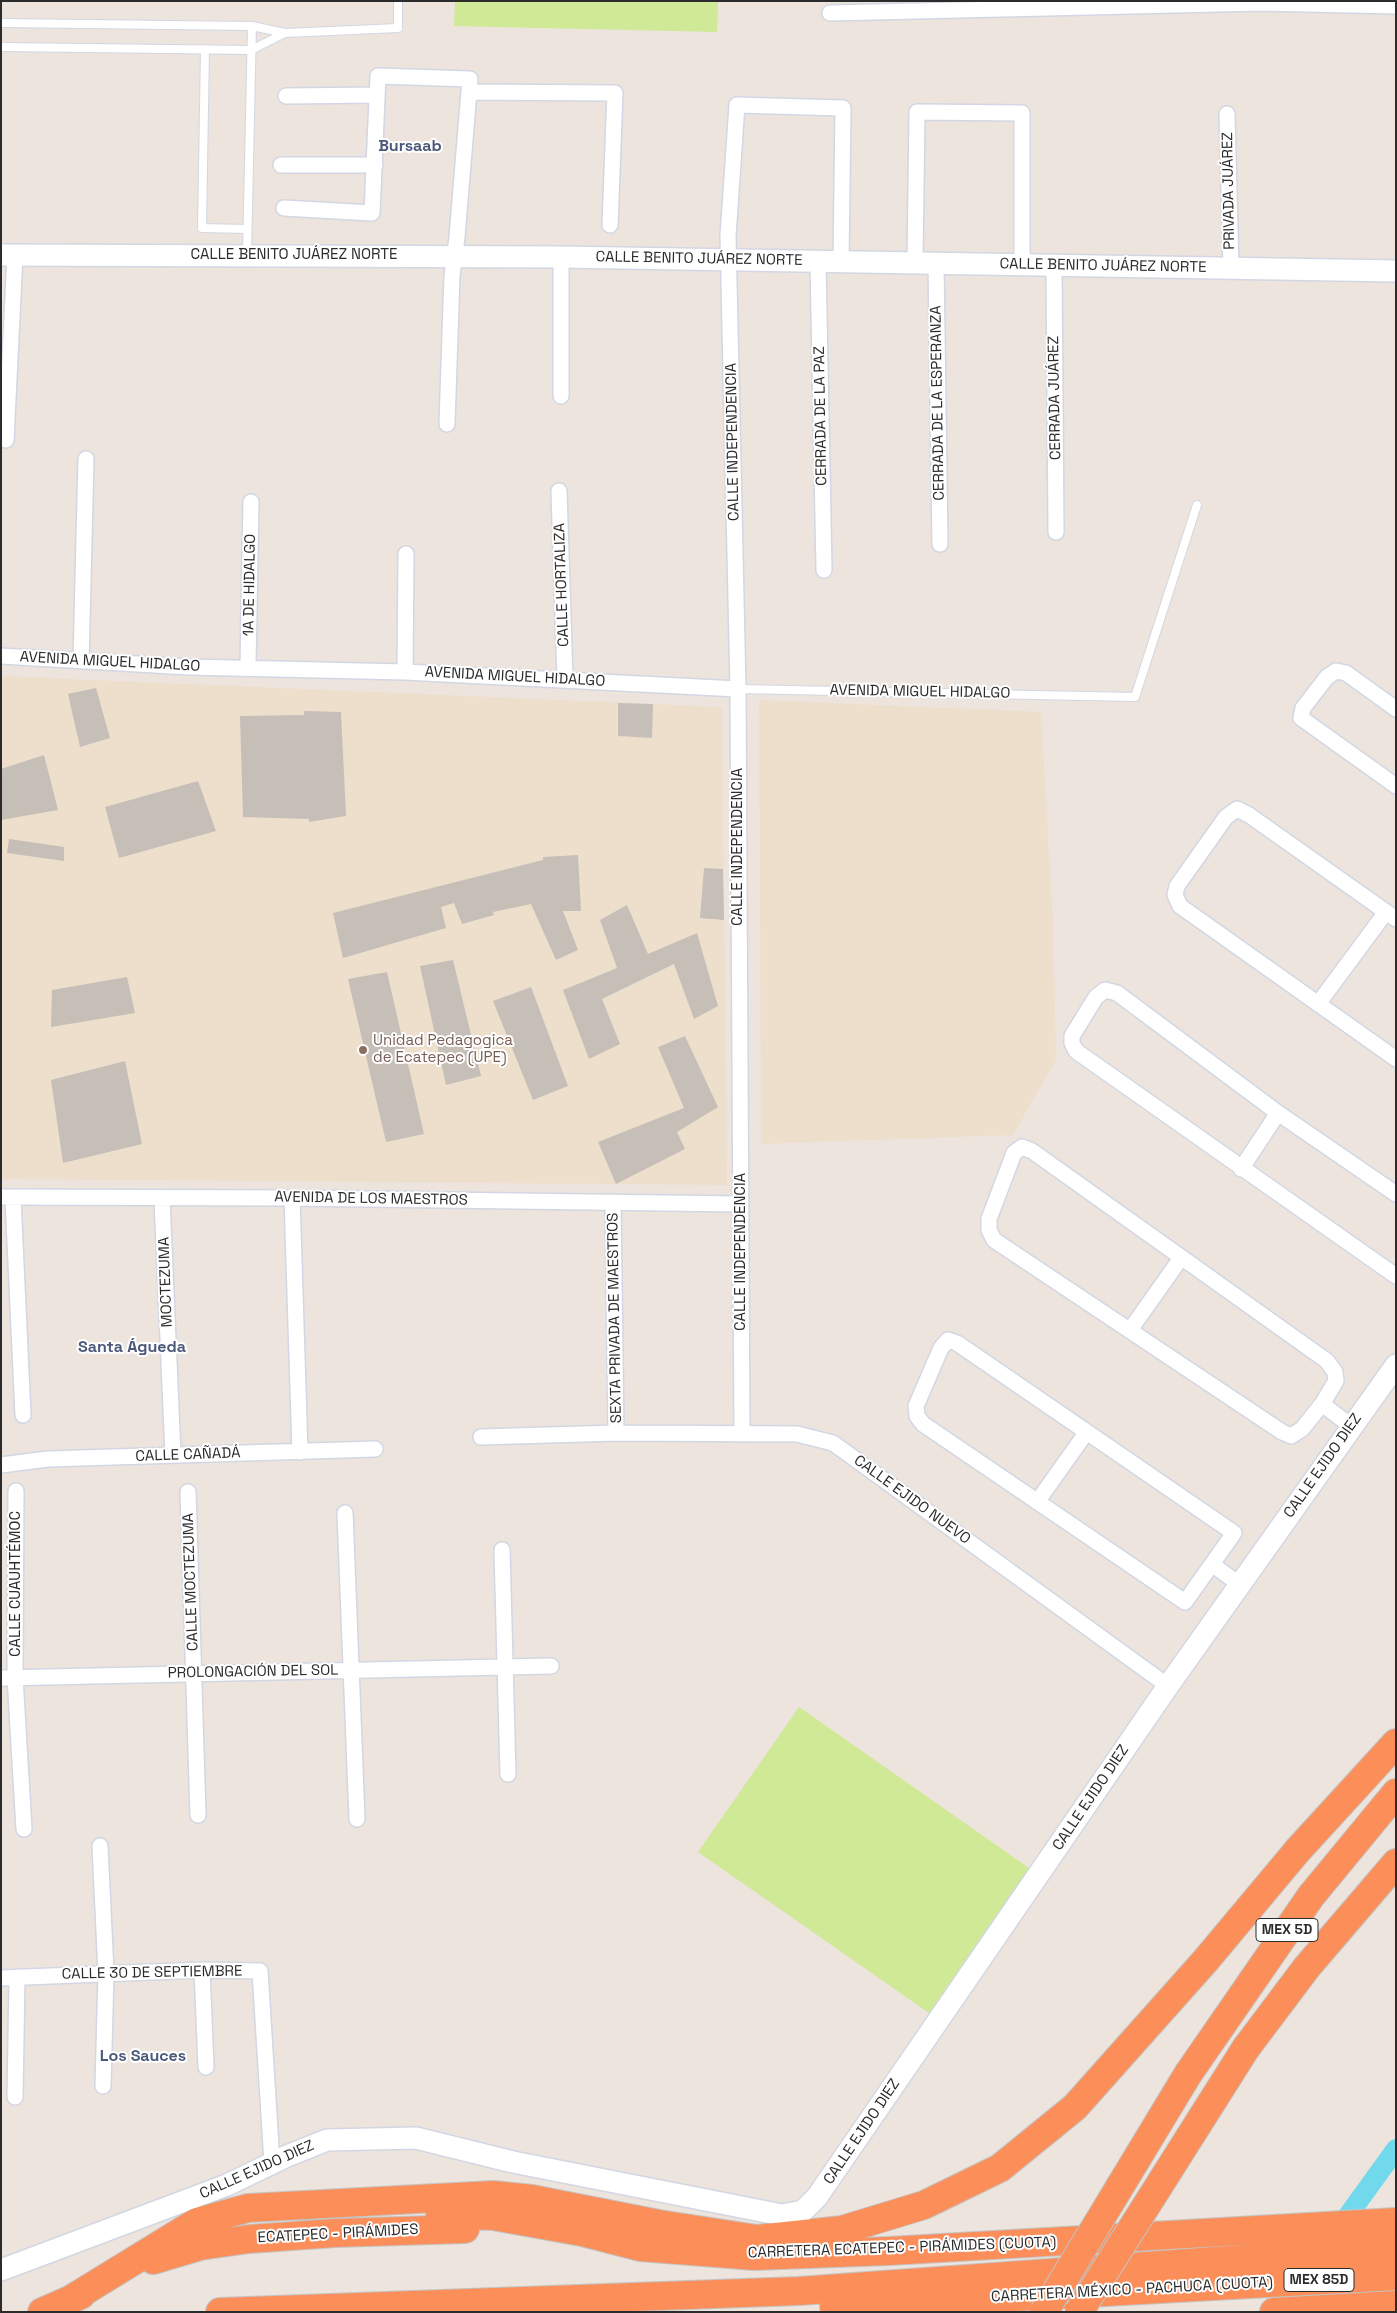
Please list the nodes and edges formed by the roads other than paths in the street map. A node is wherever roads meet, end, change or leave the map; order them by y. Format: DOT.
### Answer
graph roads {
  1 [pos="398,1"];
  2 [pos="1262,2"];
  3 [pos="917,6"];
  4 [pos="1396,6"];
  5 [pos="830,13"];
  6 [pos="1,23"];
  7 [pos="252,26"];
  8 [pos="285,34"];
  9 [pos="1,47"];
  10 [pos="205,49"];
  11 [pos="251,50"];
  12 [pos="469,92"];
  13 [pos="377,95"];
  14 [pos="286,96"];
  15 [pos="1227,114"];
  16 [pos="281,165"];
  17 [pos="375,165"];
  18 [pos="284,208"];
  19 [pos="610,225"];
  20 [pos="247,228"];
  21 [pos="8,255"];
  22 [pos="246,256"];
  23 [pos="455,256"];
  24 [pos="561,257"];
  25 [pos="730,260"];
  26 [pos="818,262"];
  27 [pos="841,262"];
  28 [pos="915,262"];
  29 [pos="936,262"];
  30 [pos="1022,264"];
  31 [pos="1054,264"];
  32 [pos="1231,268"];
  33 [pos="1396,271"];
  34 [pos="561,396"];
  35 [pos="447,424"];
  36 [pos="6,440"];
  37 [pos="86,459"];
  38 [pos="559,491"];
  39 [pos="252,502"];
  40 [pos="1197,506"];
  41 [pos="1056,532"];
  42 [pos="940,544"];
  43 [pos="406,554"];
  44 [pos="824,570"];
  45 [pos="1,656"];
  46 [pos="81,661"];
  47 [pos="248,667"];
  48 [pos="405,672"];
  49 [pos="565,679"];
  50 [pos="738,689"];
  51 [pos="1396,709"];
  52 [pos="1396,786"];
  53 [pos="1391,915"];
  54 [pos="1318,1004"];
  55 [pos="1396,1059"];
  56 [pos="1278,1113"];
  57 [pos="1241,1169"];
  58 [pos="1396,1194"];
  59 [pos="7,1197"];
  60 [pos="292,1198"];
  61 [pos="162,1199"];
  62 [pos="614,1203"];
  63 [pos="740,1204"];
  64 [pos="1181,1258"];
  65 [pos="1396,1276"];
  66 [pos="1130,1330"];
  67 [pos="1396,1365"];
  68 [pos="1322,1404"];
  69 [pos="23,1415"];
  70 [pos="1351,1426"];
  71 [pos="1086,1433"];
  72 [pos="616,1434"];
  73 [pos="742,1434"];
  74 [pos="481,1437"];
  75 [pos="376,1449"];
  76 [pos="300,1452"];
  77 [pos="173,1455"];
  78 [pos="1,1465"];
  79 [pos="16,1491"];
  80 [pos="188,1492"];
  81 [pos="1037,1502"];
  82 [pos="345,1513"];
  83 [pos="502,1550"];
  84 [pos="1213,1566"];
  85 [pos="1239,1584"];
  86 [pos="551,1666"];
  87 [pos="506,1668"];
  88 [pos="351,1671"];
  89 [pos="195,1672"];
  90 [pos="8,1677"];
  91 [pos="1168,1686"];
  92 [pos="1396,1743"];
  93 [pos="508,1774"];
  94 [pos="1396,1793"];
  95 [pos="198,1815"];
  96 [pos="357,1819"];
  97 [pos="24,1829"];
  98 [pos="100,1846"];
  99 [pos="1396,1863"];
  100 [pos="202,1970"];
  101 [pos="106,1973"];
  102 [pos="17,1977"];
  103 [pos="1,1978"];
  104 [pos="206,2067"];
  105 [pos="103,2086"];
  106 [pos="16,2096"];
  107 [pos="272,2163"];
  108 [pos="1396,2222"];
  109 [pos="1133,2226"];
  110 [pos="1396,2248"];
  111 [pos="1,2270"];
  112 [pos="1393,2276"];
  113 [pos="1396,2305"];
  114 [pos="54,2307"];
  115 [pos="220,2312"];
  116 [pos="748,2312"];
  117 [pos="1044,2312"];
  118 [pos="1079,2312"];
  119 [pos="1096,2312"];
  120 [pos="1274,2312"];
  1 -- 8 [label="lane"];
  2 -- 3 [label="street"];
  2 -- 4 [label="street"];
  3 -- 5 [label="street"];
  6 -- 7 [label="lane"];
  7 -- 8 [label="lane"];
  7 -- 11 [label="lane"];
  8 -- 11 [label="lane"];
  9 -- 10 [label="lane"];
  10 -- 11 [label="lane"];
  10 -- 20 [label="lane"];
  11 -- 20 [label="lane"];
  12 -- 13 [label="street"];
  12 -- 19 [label="street"];
  12 -- 23 [label="street"];
  13 -- 14 [label="street"];
  13 -- 17 [label="street"];
  15 -- 32 [label="street, PRIVADA JUÁREZ"];
  16 -- 17 [label="street"];
  17 -- 18 [label="street"];
  20 -- 22 [label="lane"];
  21 -- 22 [label="main road, CALLE BENITO JUÁREZ NORTE"];
  21 -- 36 [label="street"];
  22 -- 23 [label="main road, CALLE BENITO JUÁREZ NORTE"];
  23 -- 24 [label="main road, CALLE BENITO JUÁREZ NORTE"];
  23 -- 35 [label="street"];
  24 -- 25 [label="main road, CALLE BENITO JUÁREZ NORTE"];
  24 -- 34 [label="street"];
  25 -- 26 [label="main road, CALLE BENITO JUÁREZ NORTE"];
  25 -- 27 [label="street, CALLE INDEPENDENCIA"];
  25 -- 50 [label="street, CALLE INDEPENDENCIA"];
  26 -- 27 [label="main road, CALLE BENITO JUÁREZ NORTE"];
  26 -- 44 [label="street, CERRADA DE LA PAZ"];
  27 -- 28 [label="main road, CALLE BENITO JUÁREZ NORTE"];
  28 -- 29 [label="main road, CALLE BENITO JUÁREZ NORTE"];
  28 -- 30 [label="street"];
  29 -- 30 [label="main road, CALLE BENITO JUÁREZ NORTE"];
  29 -- 42 [label="street, CERRADA DE LA ESPERANZA"];
  30 -- 31 [label="main road, CALLE BENITO JUÁREZ NORTE"];
  31 -- 32 [label="main road, CALLE BENITO JUÁREZ NORTE"];
  31 -- 41 [label="street, CERRADA JUÁREZ"];
  32 -- 33 [label="main road, CALLE BENITO JUÁREZ NORTE"];
  37 -- 46 [label="street"];
  38 -- 49 [label="street, CALLE HORTALIZA"];
  39 -- 47 [label="street, 1A DE HIDALGO"];
  40 -- 50 [label="lane, AVENIDA MIGUEL HIDALGO"];
  43 -- 48 [label="street"];
  45 -- 46 [label="street, AVENIDA MIGUEL HIDALGO"];
  46 -- 47 [label="street, AVENIDA MIGUEL HIDALGO"];
  47 -- 48 [label="street, AVENIDA MIGUEL HIDALGO"];
  48 -- 49 [label="street, AVENIDA MIGUEL HIDALGO"];
  49 -- 50 [label="street, AVENIDA MIGUEL HIDALGO"];
  50 -- 63 [label="street, CALLE INDEPENDENCIA"];
  51 -- 52 [label="street"];
  53 -- 54 [label="street"];
  53 -- 54 [label="street"];
  54 -- 55 [label="street"];
  56 -- 57 [label="street"];
  56 -- 57 [label="street"];
  56 -- 58 [label="street"];
  57 -- 65 [label="street"];
  59 -- 61 [label="street, AVENIDA DE LOS MAESTROS"];
  59 -- 69 [label="street"];
  60 -- 61 [label="street, AVENIDA DE LOS MAESTROS"];
  60 -- 62 [label="street, AVENIDA DE LOS MAESTROS"];
  60 -- 76 [label="street"];
  61 -- 77 [label="street, MOCTEZUMA"];
  62 -- 63 [label="street, AVENIDA DE LOS MAESTROS"];
  62 -- 72 [label="street, SEXTA PRIVADA DE MAESTROS"];
  63 -- 73 [label="street, CALLE INDEPENDENCIA"];
  64 -- 66 [label="street"];
  64 -- 66 [label="street"];
  64 -- 68 [label="street"];
  66 -- 68 [label="street"];
  67 -- 70 [label="main road, CALLE EJIDO DIEZ"];
  68 -- 70 [label="street"];
  70 -- 85 [label="main road, CALLE EJIDO DIEZ"];
  71 -- 81 [label="street"];
  71 -- 81 [label="street"];
  71 -- 84 [label="street"];
  72 -- 73 [label="street, CALLE EJIDO NUEVO"];
  72 -- 74 [label="street, CALLE EJIDO NUEVO"];
  73 -- 91 [label="street, CALLE EJIDO NUEVO"];
  75 -- 76 [label="street, CALLE CAÑADÁ"];
  76 -- 77 [label="street, CALLE CAÑADÁ"];
  77 -- 78 [label="street, CALLE CAÑADÁ"];
  79 -- 90 [label="street, CALLE CUAUHTÉMOC"];
  80 -- 89 [label="street, CALLE MOCTEZUMA"];
  81 -- 84 [label="street"];
  82 -- 88 [label="street"];
  83 -- 87 [label="street"];
  84 -- 85 [label="street"];
  85 -- 91 [label="main road, CALLE EJIDO DIEZ"];
  86 -- 87 [label="street, PROLONGACIÓN DEL SOL"];
  87 -- 88 [label="street, PROLONGACIÓN DEL SOL"];
  87 -- 93 [label="street"];
  88 -- 89 [label="street, PROLONGACIÓN DEL SOL"];
  88 -- 96 [label="street"];
  89 -- 90 [label="street, PROLONGACIÓN DEL SOL"];
  89 -- 95 [label="street, CALLE MOCTEZUMA"];
  90 -- 97 [label="street, CALLE CUAUHTÉMOC"];
  91 -- 107 [label="main road, CALLE EJIDO DIEZ"];
  92 -- 114 [label="highway"];
  94 -- 117 [label="highway, MEX 5D, bridge"];
  98 -- 101 [label="street"];
  99 -- 109 [label="highway, MEX 5D, bridge"];
  100 -- 101 [label="street, CALLE 30 DE SEPTIEMBRE"];
  100 -- 104 [label="street"];
  100 -- 107 [label="street, CALLE 30 DE SEPTIEMBRE"];
  101 -- 102 [label="street, CALLE 30 DE SEPTIEMBRE"];
  101 -- 105 [label="street"];
  102 -- 103 [label="street, CALLE 30 DE SEPTIEMBRE"];
  102 -- 106 [label="street"];
  107 -- 111 [label="main road, CALLE EJIDO DIEZ"];
  108 -- 114 [label="highway, CARRETERA ECATEPEC - PIRÁMIDES (CUOTA)"];
  109 -- 118 [label="highway, MEX 5D, bridge"];
  109 -- 119 [label="highway, bridge"];
  110 -- 115 [label="highway"];
  112 -- 116 [label="highway, CARRETERA MÉXICO - PACHUCA (CUOTA) / MEX 85D"];
  113 -- 120 [label="highway, CARRETERA MÉXICO - PACHUCA (CUOTA) / MEX 85D"];
}
